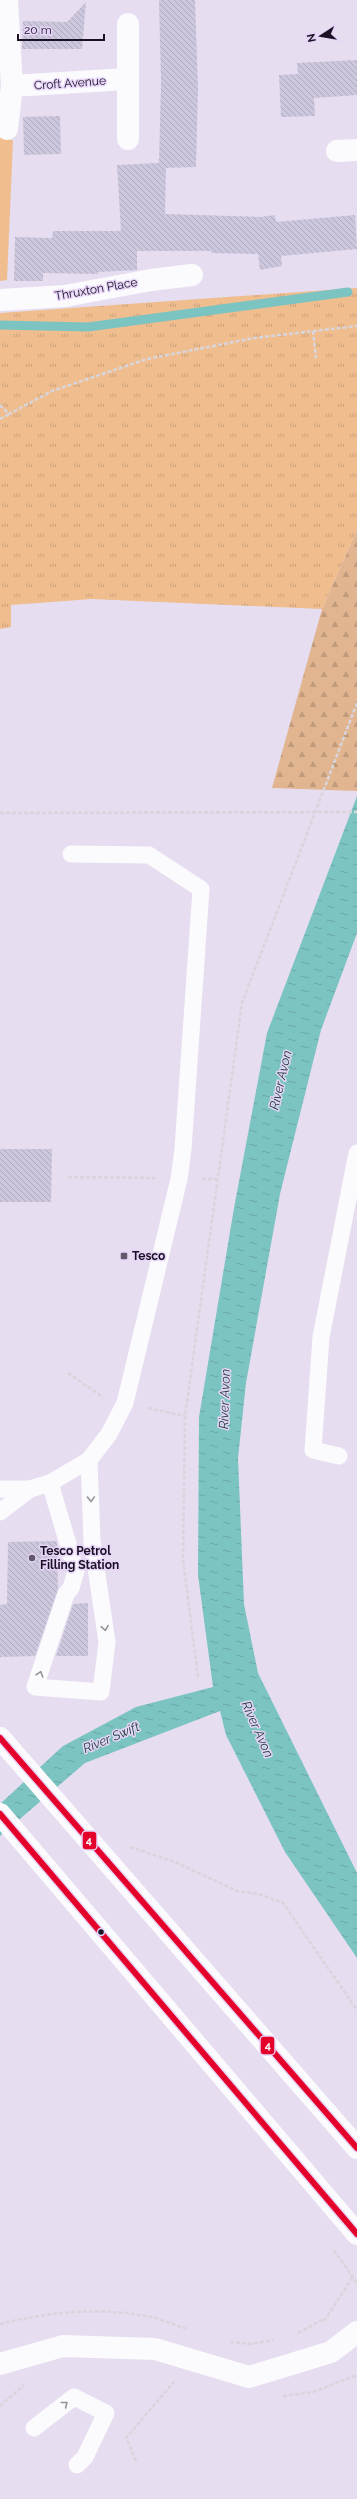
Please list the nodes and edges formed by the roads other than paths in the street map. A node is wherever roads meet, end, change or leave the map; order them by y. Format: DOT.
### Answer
graph roads {
  1 [pos="7,0"];
  2 [pos="128,24"];
  3 [pos="127,79"];
  4 [pos="12,86"];
  5 [pos="7,129"];
  6 [pos="128,139"];
  7 [pos="192,275"];
  8 [pos="0,300"];
  9 [pos="71,854"];
  10 [pos="357,1153"];
  11 [pos="338,1456"];
  12 [pos="90,1460"];
  13 [pos="50,1483"];
  14 [pos="0,1488"];
  15 [pos="30,1488"];
  16 [pos="0,1512"];
  17 [pos="0,1738"];
  18 [pos="0,1814"];
  19 [pos="357,2148"];
  20 [pos="357,2234"];
  21 [pos="357,2332"];
  22 [pos="0,2364"];
  23 [pos="34,2428"];
  24 [pos="77,2465"];
  1 -- 4 [label="main road"];
  2 -- 3 [label="main road"];
  3 -- 4 [label="main road, Croft Avenue"];
  3 -- 6 [label="main road"];
  4 -- 5 [label="main road"];
  7 -- 8 [label="main road, Thruxton Place"];
  9 -- 12 [label="lane"];
  10 -- 11 [label="lane"];
  12 -- 13 [label="lane"];
  12 -- 13 [label="lane, one-way"];
  13 -- 15 [label="lane"];
  14 -- 15 [label="lane"];
  15 -- 16 [label="lane"];
  17 -- 19 [label="main road"];
  18 -- 20 [label="main road"];
  21 -- 22 [label="main road"];
  23 -- 24 [label="lane, one-way"];
}
